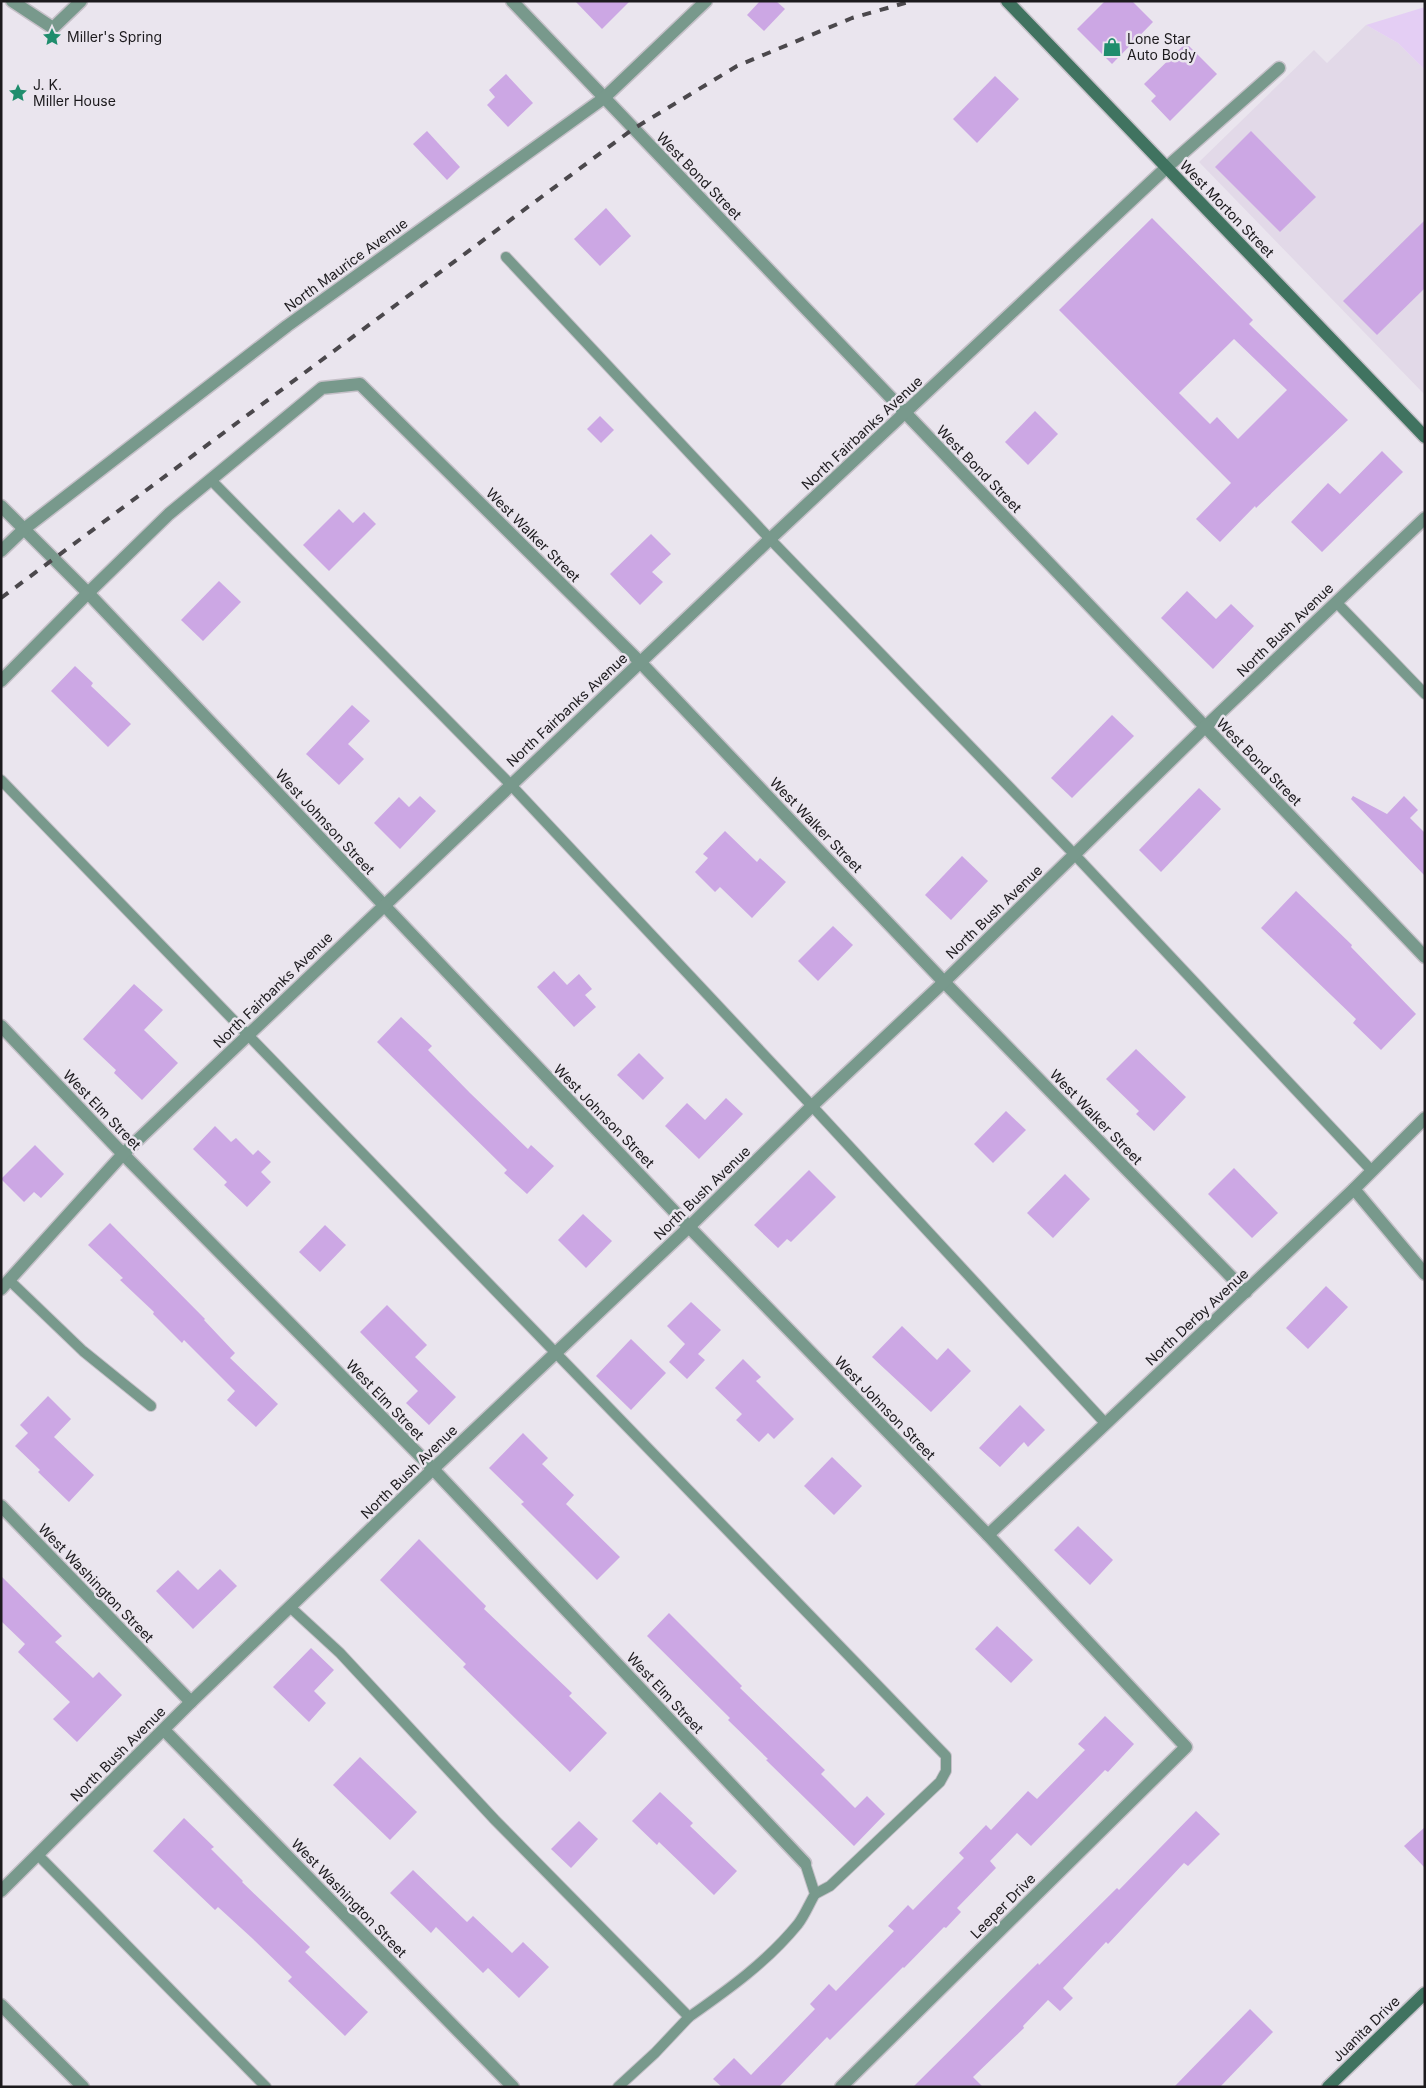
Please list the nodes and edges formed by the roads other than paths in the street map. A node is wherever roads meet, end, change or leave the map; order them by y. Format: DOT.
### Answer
graph roads {
  1 [pos="12,1"];
  2 [pos="81,1"];
  3 [pos="512,1"];
  4 [pos="706,1"];
  5 [pos="1007,1"];
  6 [pos="1279,68"];
  7 [pos="604,98"];
  8 [pos="1167,167"];
  9 [pos="506,257"];
  10 [pos="905,413"];
  11 [pos="1425,437"];
  12 [pos="211,480"];
  13 [pos="1,506"];
  14 [pos="1425,518"];
  15 [pos="24,529"];
  16 [pos="770,539"];
  17 [pos="1,551"];
  18 [pos="88,592"];
  19 [pos="1336,602"];
  20 [pos="640,662"];
  21 [pos="1,681"];
  22 [pos="1425,694"];
  23 [pos="1205,727"];
  24 [pos="1,780"];
  25 [pos="510,784"];
  26 [pos="1075,855"];
  27 [pos="383,906"];
  28 [pos="1425,957"];
  29 [pos="944,982"];
  30 [pos="1,1026"];
  31 [pos="247,1035"];
  32 [pos="812,1106"];
  33 [pos="1425,1118"];
  34 [pos="123,1154"];
  35 [pos="1372,1171"];
  36 [pos="1354,1189"];
  37 [pos="689,1227"];
  38 [pos="1425,1274"];
  39 [pos="5,1285"];
  40 [pos="1246,1292"];
  41 [pos="556,1352"];
  42 [pos="151,1406"];
  43 [pos="1106,1424"];
  44 [pos="433,1469"];
  45 [pos="1,1506"];
  46 [pos="988,1535"];
  47 [pos="290,1607"];
  48 [pos="191,1702"];
  49 [pos="164,1730"];
  50 [pos="1186,1747"];
  51 [pos="38,1855"];
  52 [pos="806,1863"];
  53 [pos="1,1891"];
  54 [pos="815,1894"];
  55 [pos="1422,2000"];
  56 [pos="1,2005"];
  57 [pos="689,2016"];
  58 [pos="83,2087"];
  59 [pos="266,2087"];
  60 [pos="513,2087"];
  61 [pos="618,2087"];
  62 [pos="841,2087"];
  63 [pos="1328,2087"];
  1 -- 2 [label="street"];
  3 -- 7 [label="street, West Bond Street"];
  4 -- 7 [label="street, North Maurice Avenue"];
  5 -- 8 [label="main road, West Morton Street"];
  6 -- 8 [label="street, North Fairbanks Avenue"];
  7 -- 10 [label="street, West Bond Street"];
  7 -- 15 [label="street, North Maurice Avenue"];
  8 -- 10 [label="street, North Fairbanks Avenue"];
  8 -- 11 [label="main road, West Morton Street"];
  9 -- 16 [label="lane"];
  10 -- 16 [label="street, North Fairbanks Avenue"];
  10 -- 23 [label="street, West Bond Street"];
  12 -- 18 [label="street"];
  12 -- 20 [label="street, West Walker Street"];
  12 -- 25 [label="lane"];
  13 -- 15 [label="street, West Johnson Street"];
  14 -- 19 [label="street, North Bush Avenue"];
  15 -- 17 [label="street, North Maurice Avenue"];
  15 -- 18 [label="street, West Johnson Street"];
  16 -- 20 [label="street, North Fairbanks Avenue"];
  16 -- 26 [label="lane"];
  18 -- 21 [label="street"];
  18 -- 27 [label="street, West Johnson Street"];
  19 -- 22 [label="lane"];
  19 -- 23 [label="street, North Bush Avenue"];
  20 -- 25 [label="street, North Fairbanks Avenue"];
  20 -- 29 [label="street, West Walker Street"];
  23 -- 26 [label="street, North Bush Avenue"];
  23 -- 28 [label="street, West Bond Street"];
  24 -- 31 [label="lane"];
  25 -- 27 [label="street, North Fairbanks Avenue"];
  25 -- 32 [label="lane"];
  26 -- 29 [label="street, North Bush Avenue"];
  26 -- 35 [label="lane"];
  27 -- 31 [label="street, North Fairbanks Avenue"];
  27 -- 37 [label="street, West Johnson Street"];
  29 -- 32 [label="street, North Bush Avenue"];
  29 -- 40 [label="street, West Walker Street"];
  30 -- 34 [label="street, West Elm Street"];
  31 -- 34 [label="street, North Fairbanks Avenue"];
  31 -- 41 [label="lane"];
  32 -- 37 [label="street, North Bush Avenue"];
  32 -- 43 [label="lane"];
  33 -- 35 [label="street, North Derby Avenue"];
  34 -- 39 [label="street, North Fairbanks Avenue"];
  34 -- 44 [label="street, West Elm Street"];
  35 -- 36 [label="street, North Derby Avenue"];
  36 -- 38 [label="street"];
  36 -- 40 [label="street, North Derby Avenue"];
  37 -- 41 [label="street, North Bush Avenue"];
  37 -- 46 [label="street, West Johnson Street"];
  39 -- 42 [label="lane"];
  40 -- 43 [label="street, North Derby Avenue"];
  41 -- 44 [label="street, North Bush Avenue"];
  41 -- 54 [label="lane"];
  43 -- 46 [label="street, North Derby Avenue"];
  44 -- 47 [label="street, North Bush Avenue"];
  44 -- 52 [label="street, West Elm Street"];
  45 -- 48 [label="street, West Washington Street"];
  46 -- 50 [label="street, West Johnson Street"];
  47 -- 48 [label="street, North Bush Avenue"];
  47 -- 57 [label="lane"];
  48 -- 49 [label="street, North Bush Avenue"];
  49 -- 51 [label="street, North Bush Avenue"];
  49 -- 60 [label="street, West Washington Street"];
  50 -- 62 [label="street, Leeper Drive"];
  51 -- 53 [label="street, North Bush Avenue"];
  51 -- 59 [label="lane"];
  52 -- 54 [label="lane"];
  54 -- 57 [label="lane"];
  55 -- 63 [label="main road, Juanita Drive"];
  56 -- 58 [label="street"];
  57 -- 61 [label="lane"];
}
